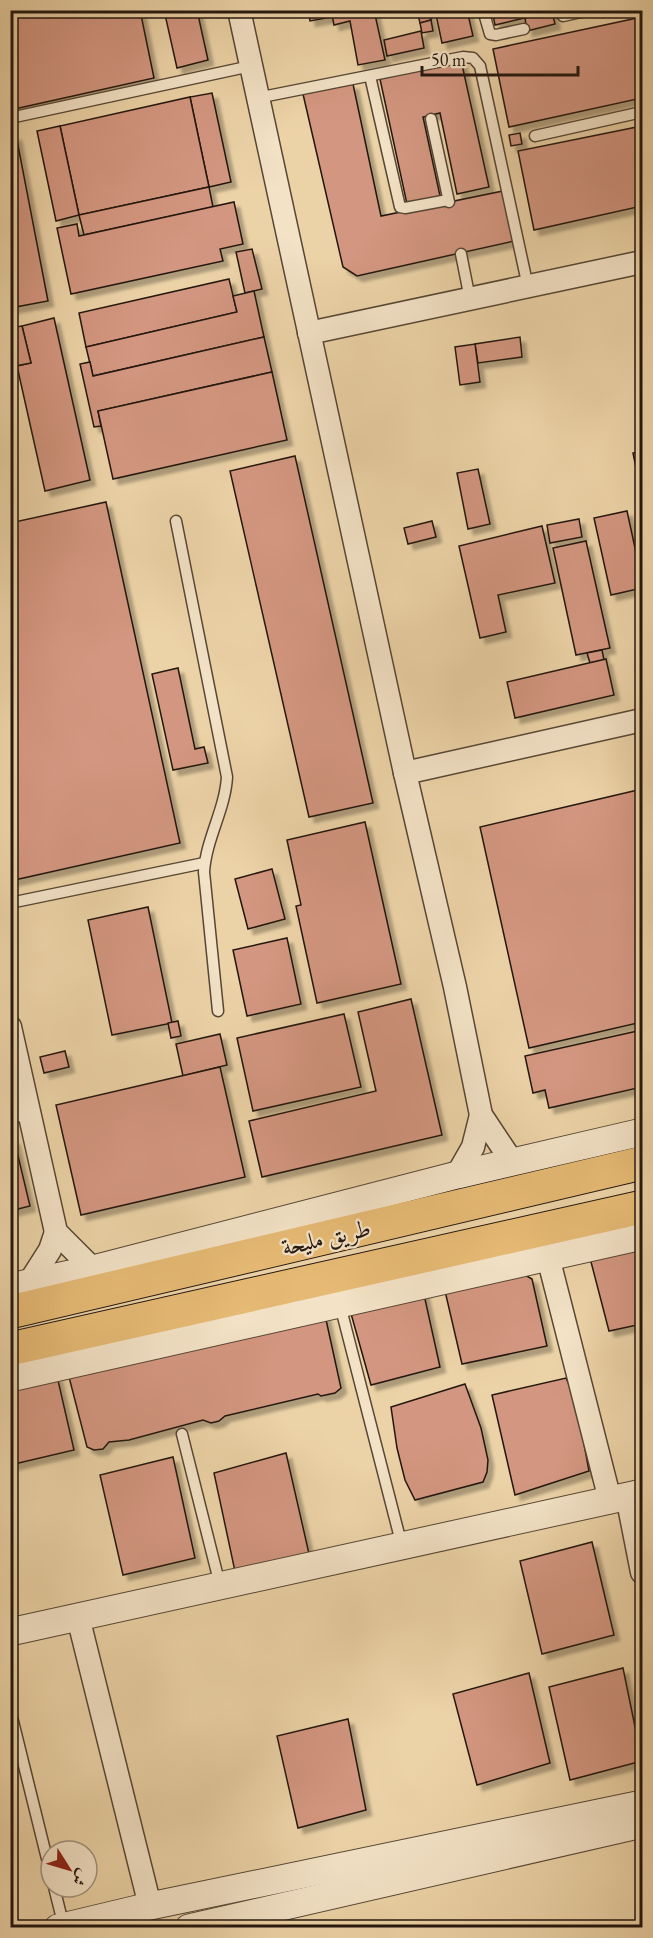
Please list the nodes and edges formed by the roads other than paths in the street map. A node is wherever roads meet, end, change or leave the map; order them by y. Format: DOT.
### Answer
graph roads {
  1 [pos="239,10"];
  2 [pos="483,10"];
  3 [pos="590,10"];
  4 [pos="563,16"];
  5 [pos="524,29"];
  6 [pos="250,66"];
  7 [pos="370,76"];
  8 [pos="257,98"];
  9 [pos="642,112"];
  10 [pos="10,118"];
  11 [pos="431,119"];
  12 [pos="536,136"];
  13 [pos="461,254"];
  14 [pos="642,262"];
  15 [pos="528,287"];
  16 [pos="470,299"];
  17 [pos="309,333"];
  18 [pos="176,521"];
  19 [pos="642,720"];
  20 [pos="405,772"];
  21 [pos="204,863"];
  22 [pos="10,903"];
  23 [pos="218,1011"];
  24 [pos="10,1028"];
  25 [pos="481,1115"];
  26 [pos="20,1116"];
  27 [pos="642,1132"];
  28 [pos="513,1163"];
  29 [pos="642,1163"];
  30 [pos="457,1175"];
  31 [pos="642,1207"];
  32 [pos="56,1232"];
  33 [pos="642,1236"];
  34 [pos="548,1257"];
  35 [pos="93,1269"];
  36 [pos="20,1285"];
  37 [pos="340,1305"];
  38 [pos="10,1312"];
  39 [pos="10,1349"];
  40 [pos="10,1378"];
  41 [pos="182,1434"];
  42 [pos="626,1496"];
  43 [pos="402,1546"];
  44 [pos="642,1572"];
  45 [pos="220,1587"];
  46 [pos="78,1617"];
  47 [pos="10,1632"];
  48 [pos="10,1709"];
  49 [pos="642,1804"];
  50 [pos="642,1824"];
  51 [pos="42,1839"];
  52 [pos="56,1899"];
  53 [pos="150,1906"];
  54 [pos="61,1927"];
  55 [pos="189,1928"];
  1 -- 6 [label="street"];
  2 -- 5 [label="lane"];
  3 -- 4 [label="lane"];
  6 -- 8 [label="street"];
  6 -- 10 [label="lane"];
  7 -- 8 [label="lane"];
  7 -- 11 [label="lane"];
  7 -- 15 [label="lane"];
  8 -- 17 [label="street"];
  9 -- 12 [label="lane"];
  13 -- 16 [label="lane"];
  14 -- 15 [label="street"];
  15 -- 16 [label="street"];
  16 -- 17 [label="street"];
  17 -- 20 [label="street"];
  18 -- 21 [label="lane"];
  19 -- 20 [label="street"];
  20 -- 25 [label="street"];
  21 -- 22 [label="lane"];
  21 -- 23 [label="lane"];
  24 -- 26 [label="street"];
  25 -- 28 [label="street"];
  25 -- 30 [label="street"];
  26 -- 32 [label="street"];
  27 -- 28 [label="street"];
  28 -- 30 [label="street"];
  29 -- 38 [label="main road, طريق مليحة"];
  30 -- 35 [label="street"];
  31 -- 39 [label="main road, طريق مليحة"];
  32 -- 35 [label="street"];
  32 -- 36 [label="street"];
  33 -- 34 [label="street"];
  34 -- 37 [label="street"];
  34 -- 42 [label="street"];
  35 -- 36 [label="street"];
  37 -- 40 [label="street"];
  37 -- 43 [label="lane"];
  41 -- 45 [label="lane"];
  42 -- 43 [label="street"];
  42 -- 44 [label="street"];
  43 -- 45 [label="street"];
  45 -- 46 [label="street"];
  46 -- 47 [label="street"];
  46 -- 53 [label="street"];
  48 -- 51 [label="lane"];
  49 -- 53 [label="street"];
  50 -- 55 [label="street"];
  52 -- 54 [label="lane"];
  53 -- 54 [label="street"];
}
